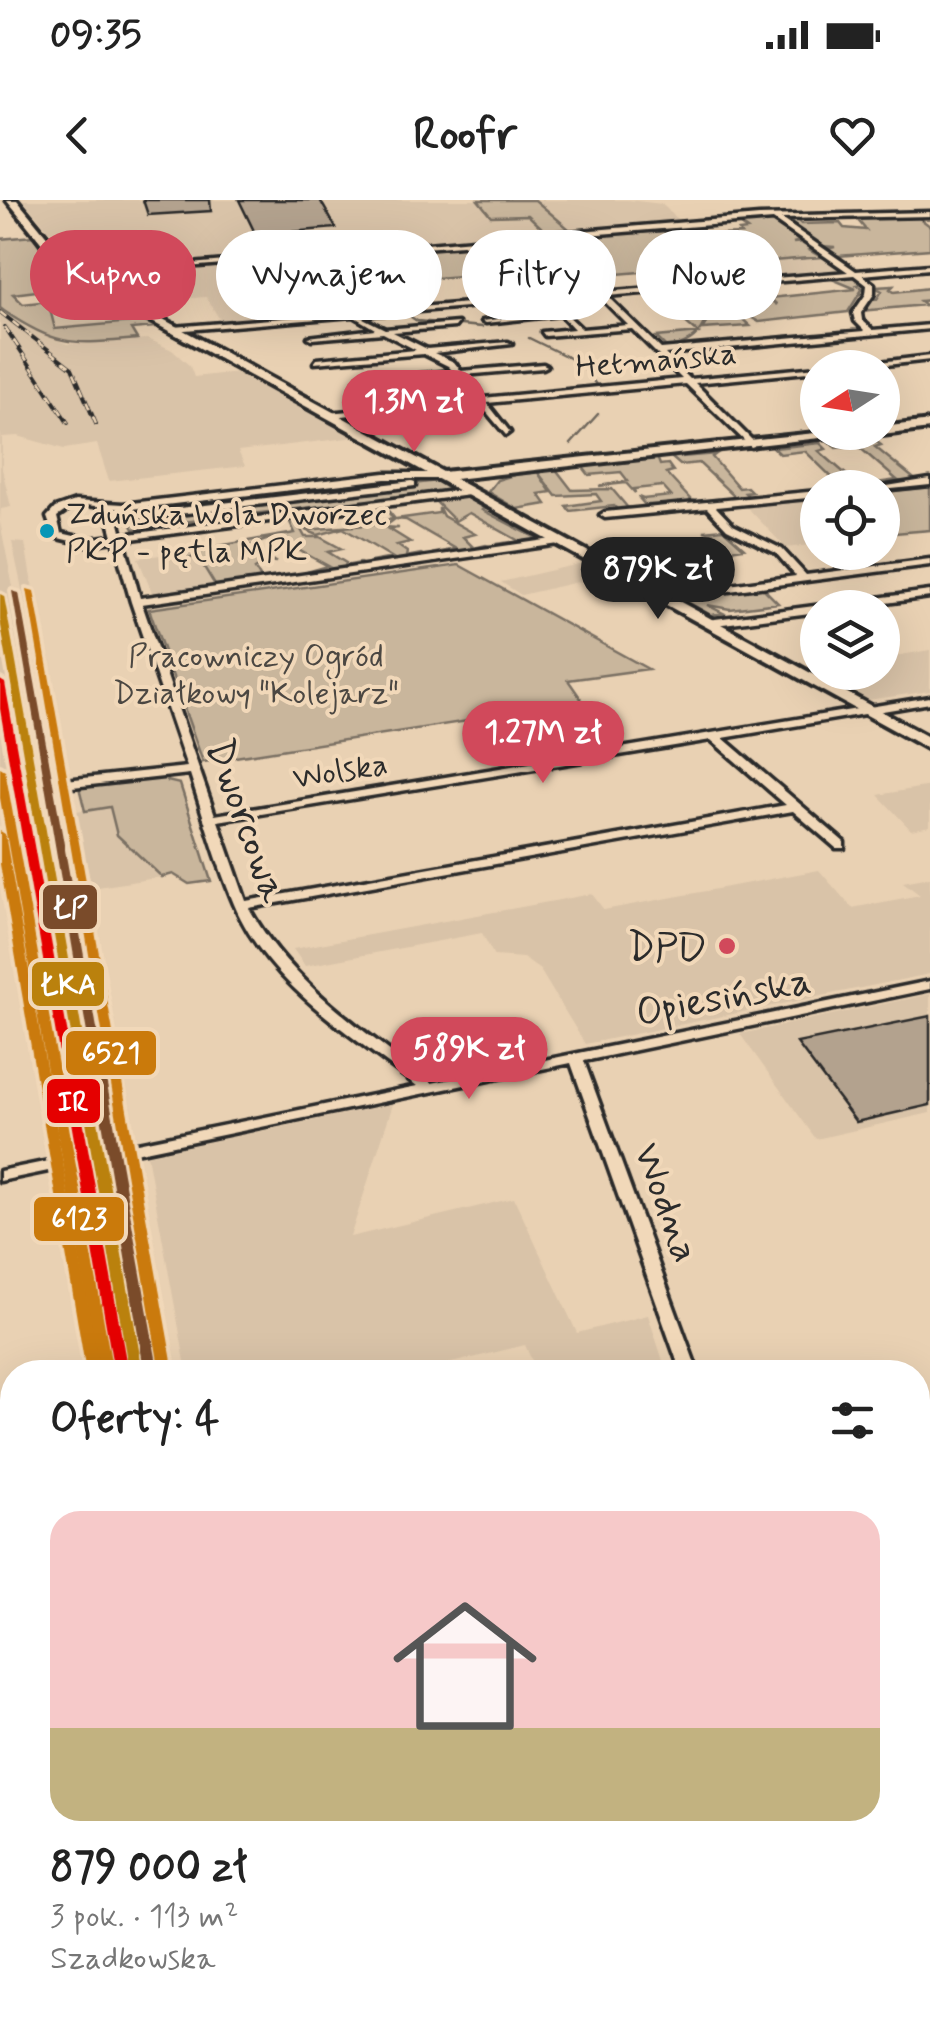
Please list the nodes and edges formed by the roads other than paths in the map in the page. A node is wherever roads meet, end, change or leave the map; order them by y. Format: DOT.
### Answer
graph roads {
  1 [pos="12,200"];
  2 [pos="930,214"];
  3 [pos="773,217"];
  4 [pos="38,230"];
  5 [pos="196,264"];
  6 [pos="930,268"];
  7 [pos="858,273"];
  8 [pos="616,293"];
  9 [pos="616,309"];
  10 [pos="157,320"];
  11 [pos="288,320"];
  12 [pos="363,320"];
  13 [pos="486,321"];
  14 [pos="456,325"];
  15 [pos="633,327"];
  16 [pos="930,327"];
  17 [pos="173,329"];
  18 [pos="387,331"];
  19 [pos="580,331"];
  20 [pos="871,332"];
  21 [pos="545,334"];
  22 [pos="312,337"];
  23 [pos="508,344"];
  24 [pos="428,351"];
  25 [pos="658,352"];
  26 [pos="930,358"];
  27 [pos="317,360"];
  28 [pos="914,360"];
  29 [pos="900,361"];
  30 [pos="543,366"];
  31 [pos="800,371"];
  32 [pos="930,371"];
  33 [pos="459,373"];
  34 [pos="688,381"];
  35 [pos="359,382"];
  36 [pos="482,400"];
  37 [pos="331,415"];
  38 [pos="930,425"];
  39 [pos="900,429"];
  40 [pos="506,432"];
  41 [pos="800,439"];
  42 [pos="751,444"];
  43 [pos="410,459"];
  44 [pos="511,469"];
  45 [pos="385,476"];
  46 [pos="439,478"];
  47 [pos="930,482"];
  48 [pos="900,486"];
  49 [pos="469,492"];
  50 [pos="800,496"];
  51 [pos="110,505"];
  52 [pos="710,506"];
  53 [pos="605,516"];
  54 [pos="128,517"];
  55 [pos="118,538"];
  56 [pos="559,542"];
  57 [pos="930,562"];
  58 [pos="802,577"];
  59 [pos="930,594"];
  60 [pos="660,597"];
  61 [pos="136,602"];
  62 [pos="706,622"];
  63 [pos="930,700"];
  64 [pos="869,711"];
  65 [pos="716,738"];
  66 [pos="930,745"];
  67 [pos="193,770"];
  68 [pos="0,791"];
  69 [pos="795,807"];
  70 [pos="210,819"];
  71 [pos="840,845"];
  72 [pos="241,906"];
  73 [pos="930,986"];
  74 [pos="576,1058"];
  75 [pos="428,1088"];
  76 [pos="0,1176"];
  77 [pos="686,1360"];
  1 -- 4 [label="street"];
  2 -- 3 [label="street"];
  3 -- 5 [label="street"];
  3 -- 7 [label="street"];
  6 -- 7 [label="street"];
  7 -- 8 [label="street"];
  7 -- 20 [label="street"];
  9 -- 15 [label="street"];
  10 -- 17 [label="street"];
  11 -- 17 [label="street"];
  12 -- 18 [label="street"];
  13 -- 19 [label="street"];
  14 -- 18 [label="street"];
  15 -- 19 [label="street"];
  15 -- 25 [label="street"];
  16 -- 20 [label="street"];
  17 -- 37 [label="street"];
  18 -- 22 [label="street"];
  18 -- 24 [label="street"];
  19 -- 21 [label="street"];
  20 -- 25 [label="street"];
  23 -- 24 [label="street"];
  24 -- 27 [label="street"];
  24 -- 33 [label="street"];
  25 -- 34 [label="street"];
  26 -- 28 [label="street"];
  28 -- 29 [label="street"];
  28 -- 32 [label="street"];
  30 -- 33 [label="street"];
  31 -- 34 [label="street, Hetmańska"];
  33 -- 35 [label="street"];
  33 -- 36 [label="street"];
  34 -- 36 [label="street, Hetmańska"];
  34 -- 42 [label="street"];
  36 -- 37 [label="street, Hetmańska"];
  36 -- 40 [label="street"];
  37 -- 43 [label="street"];
  38 -- 39 [label="street"];
  41 -- 42 [label="street"];
  42 -- 44 [label="street"];
  43 -- 45 [label="street"];
  43 -- 46 [label="street"];
  44 -- 46 [label="street"];
  44 -- 49 [label="street"];
  45 -- 46 [label="street"];
  45 -- 51 [label="street"];
  46 -- 49 [label="street"];
  46 -- 54 [label="street"];
  47 -- 48 [label="street"];
  49 -- 55 [label="street"];
  49 -- 56 [label="street"];
  50 -- 52 [label="street"];
  51 -- 55 [label="street, Dworcowa"];
  51 -- 55 [label="street"];
  52 -- 53 [label="street"];
  52 -- 58 [label="street"];
  55 -- 61 [label="street, Dworcowa"];
  56 -- 60 [label="street"];
  56 -- 61 [label="street"];
  57 -- 58 [label="street"];
  58 -- 60 [label="street"];
  59 -- 62 [label="street"];
  60 -- 62 [label="street"];
  61 -- 67 [label="street, Dworcowa"];
  62 -- 64 [label="street"];
  63 -- 64 [label="street, Wolska"];
  64 -- 65 [label="street, Wolska"];
  64 -- 66 [label="street"];
  65 -- 69 [label="street"];
  65 -- 70 [label="street, Wolska"];
  67 -- 68 [label="street"];
  67 -- 70 [label="street, Dworcowa"];
  69 -- 71 [label="street"];
  69 -- 72 [label="street"];
  70 -- 72 [label="street, Dworcowa"];
  72 -- 75 [label="street, Dworcowa"];
  73 -- 74 [label="street, Opiesińska"];
  74 -- 75 [label="street, Opiesińska"];
  74 -- 77 [label="street, Wodna"];
  75 -- 76 [label="street, Opiesińska"];
}
